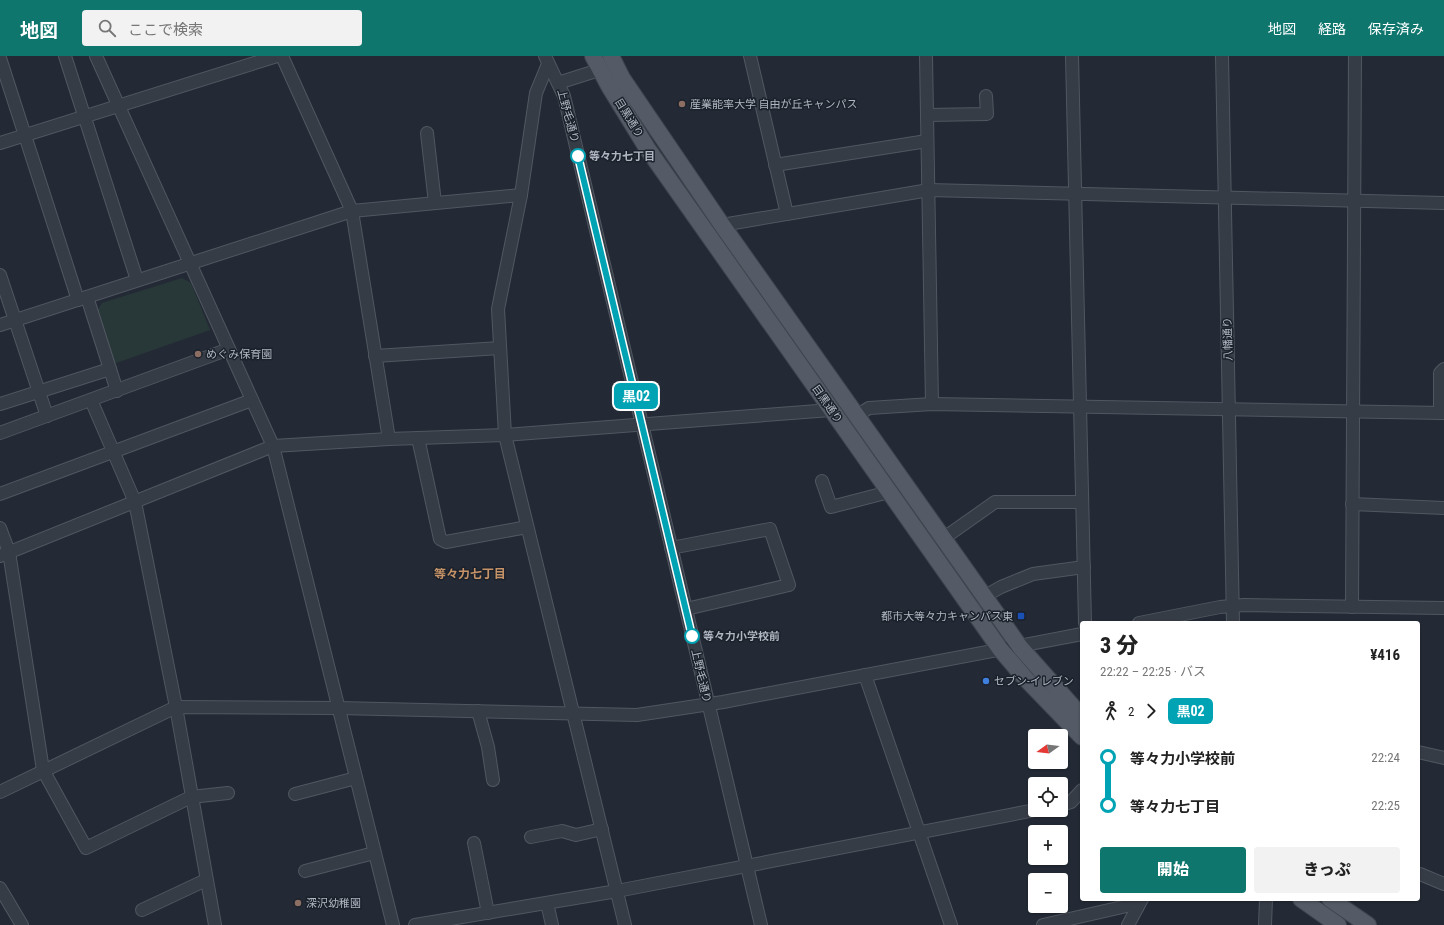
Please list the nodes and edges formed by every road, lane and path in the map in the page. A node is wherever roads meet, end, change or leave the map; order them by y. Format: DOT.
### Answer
graph roads {
  1 [pos="65,56"];
  2 [pos="96,56"];
  3 [pos="277,56"];
  4 [pos="282,56"];
  5 [pos="612,56"];
  6 [pos="750,56"];
  7 [pos="926,56"];
  8 [pos="1072,56"];
  9 [pos="1222,56"];
  10 [pos="1355,56"];
  11 [pos="0,58"];
  12 [pos="546,60"];
  13 [pos="596,63"];
  14 [pos="558,83"];
  15 [pos="986,96"];
  16 [pos="119,106"];
  17 [pos="927,115"];
  18 [pos="85,117"];
  19 [pos="427,133"];
  20 [pos="25,136"];
  21 [pos="928,141"];
  22 [pos="0,144"];
  23 [pos="775,165"];
  24 [pos="929,190"];
  25 [pos="1075,194"];
  26 [pos="521,195"];
  27 [pos="1225,198"];
  28 [pos="1354,201"];
  29 [pos="435,203"];
  30 [pos="1444,204"];
  31 [pos="352,211"];
  32 [pos="786,214"];
  33 [pos="722,225"];
  34 [pos="191,263"];
  35 [pos="0,274"];
  36 [pos="137,280"];
  37 [pos="82,298"];
  38 [pos="15,322"];
  39 [pos="0,325"];
  40 [pos="500,348"];
  41 [pos="229,349"];
  42 [pos="375,356"];
  43 [pos="110,369"];
  44 [pos="1444,369"];
  45 [pos="39,391"];
  46 [pos="117,391"];
  47 [pos="91,400"];
  48 [pos="252,400"];
  49 [pos="0,404"];
  50 [pos="932,404"];
  51 [pos="1080,406"];
  52 [pos="1230,409"];
  53 [pos="831,410"];
  54 [pos="1353,411"];
  55 [pos="1442,413"];
  56 [pos="47,416"];
  57 [pos="856,416"];
  58 [pos="643,425"];
  59 [pos="0,433"];
  60 [pos="505,436"];
  61 [pos="418,438"];
  62 [pos="389,439"];
  63 [pos="273,446"];
  64 [pos="114,452"];
  65 [pos="822,481"];
  66 [pos="889,492"];
  67 [pos="0,494"];
  68 [pos="135,502"];
  69 [pos="1082,502"];
  70 [pos="1352,504"];
  71 [pos="1444,508"];
  72 [pos="527,527"];
  73 [pos="0,528"];
  74 [pos="944,538"];
  75 [pos="671,548"];
  76 [pos="4,554"];
  77 [pos="1084,567"];
  78 [pos="985,596"];
  79 [pos="1232,605"];
  80 [pos="1352,607"];
  81 [pos="1444,608"];
  82 [pos="686,609"];
  83 [pos="1085,621"];
  84 [pos="1148,621"];
  85 [pos="1233,621"];
  86 [pos="1080,634"];
  87 [pos="1020,647"];
  88 [pos="1000,649"];
  89 [pos="865,675"];
  90 [pos="708,705"];
  91 [pos="176,707"];
  92 [pos="338,708"];
  93 [pos="478,711"];
  94 [pos="572,713"];
  95 [pos="1080,714"];
  96 [pos="1080,735"];
  97 [pos="1420,752"];
  98 [pos="1444,758"];
  99 [pos="42,770"];
  100 [pos="356,778"];
  101 [pos="493,780"];
  102 [pos="0,792"];
  103 [pos="228,792"];
  104 [pos="1080,792"];
  105 [pos="295,794"];
  106 [pos="191,797"];
  107 [pos="1068,803"];
  108 [pos="1028,811"];
  109 [pos="602,829"];
  110 [pos="918,831"];
  111 [pos="531,837"];
  112 [pos="474,843"];
  113 [pos="374,853"];
  114 [pos="747,865"];
  115 [pos="305,871"];
  116 [pos="1420,874"];
  117 [pos="206,880"];
  118 [pos="1444,884"];
  119 [pos="0,888"];
  120 [pos="616,891"];
  121 [pos="1266,901"];
  122 [pos="1304,901"];
  123 [pos="1333,901"];
  124 [pos="547,903"];
  125 [pos="1140,904"];
  126 [pos="142,910"];
  127 [pos="488,913"];
  128 [pos="456,922"];
  129 [pos="22,925"];
  130 [pos="215,925"];
  131 [pos="393,925"];
  132 [pos="415,925"];
  133 [pos="552,925"];
  134 [pos="625,925"];
  135 [pos="761,925"];
  136 [pos="951,925"];
  137 [pos="1043,925"];
  138 [pos="1128,925"];
  139 [pos="1265,925"];
  140 [pos="1338,925"];
  141 [pos="1368,925"];
  1 -- 18 [label="street"];
  2 -- 16 [label="street"];
  3 -- 16 [label="street"];
  4 -- 31 [label="street"];
  5 -- 33 [label="main road, 目黒通り"];
  6 -- 23 [label="street"];
  7 -- 17 [label="street"];
  8 -- 25 [label="street"];
  9 -- 27 [label="street, 八幡通り"];
  10 -- 28 [label="street"];
  11 -- 20 [label="street"];
  12 -- 14 [label="street, 上野毛通り"];
  12 -- 26 [label="street"];
  13 -- 14 [label="street"];
  13 -- 53 [label="main road, 目黒通り"];
  14 -- 58 [label="street, 上野毛通り"];
  15 -- 17 [label="street"];
  16 -- 18 [label="street"];
  16 -- 34 [label="street"];
  17 -- 21 [label="street"];
  18 -- 20 [label="street"];
  18 -- 36 [label="street"];
  19 -- 29 [label="street"];
  20 -- 22 [label="street"];
  20 -- 37 [label="street"];
  21 -- 23 [label="street"];
  21 -- 24 [label="street"];
  23 -- 32 [label="street"];
  24 -- 25 [label="street"];
  24 -- 32 [label="street"];
  24 -- 50 [label="street"];
  25 -- 27 [label="street"];
  25 -- 51 [label="street"];
  26 -- 29 [label="street"];
  26 -- 40 [label="street"];
  27 -- 28 [label="street"];
  27 -- 52 [label="street, 八幡通り"];
  28 -- 30 [label="street"];
  28 -- 54 [label="street"];
  29 -- 31 [label="street"];
  31 -- 34 [label="street"];
  31 -- 42 [label="street"];
  32 -- 33 [label="street"];
  33 -- 57 [label="main road, 目黒通り"];
  34 -- 36 [label="street"];
  34 -- 41 [label="street"];
  35 -- 38 [label="street"];
  36 -- 37 [label="street"];
  37 -- 38 [label="street"];
  37 -- 43 [label="street"];
  38 -- 39 [label="street"];
  38 -- 45 [label="street"];
  40 -- 42 [label="street"];
  40 -- 60 [label="street"];
  41 -- 46 [label="street"];
  41 -- 48 [label="street"];
  42 -- 62 [label="street"];
  43 -- 45 [label="street"];
  43 -- 46 [label="street"];
  44 -- 55 [label="street"];
  45 -- 49 [label="street"];
  45 -- 56 [label="street"];
  46 -- 47 [label="street"];
  47 -- 56 [label="street"];
  47 -- 64 [label="street"];
  48 -- 63 [label="street"];
  48 -- 64 [label="street"];
  50 -- 51 [label="street"];
  50 -- 57 [label="street"];
  51 -- 52 [label="street"];
  51 -- 69 [label="street"];
  52 -- 54 [label="street"];
  52 -- 79 [label="street, 八幡通り"];
  53 -- 58 [label="street"];
  53 -- 66 [label="main road, 目黒通り"];
  54 -- 55 [label="street"];
  54 -- 70 [label="street"];
  56 -- 59 [label="street"];
  57 -- 74 [label="main road, 目黒通り"];
  58 -- 60 [label="street"];
  58 -- 75 [label="street, 上野毛通り"];
  60 -- 61 [label="street"];
  60 -- 72 [label="street"];
  61 -- 62 [label="street"];
  61 -- 72 [label="street"];
  62 -- 63 [label="street"];
  63 -- 68 [label="street"];
  63 -- 92 [label="street"];
  64 -- 67 [label="street"];
  64 -- 68 [label="street"];
  65 -- 66 [label="street"];
  66 -- 88 [label="main road, 目黒通り"];
  68 -- 76 [label="street"];
  68 -- 91 [label="street"];
  69 -- 74 [label="street"];
  69 -- 77 [label="street"];
  70 -- 71 [label="street"];
  70 -- 80 [label="street"];
  72 -- 94 [label="street"];
  73 -- 76 [label="street"];
  74 -- 78 [label="main road, 目黒通り"];
  75 -- 82 [label="street, 上野毛通り"];
  75 -- 82 [label="street"];
  76 -- 99 [label="street"];
  77 -- 78 [label="street"];
  77 -- 83 [label="street"];
  78 -- 87 [label="main road, 目黒通り"];
  79 -- 80 [label="street"];
  79 -- 84 [label="street"];
  79 -- 85 [label="street, 八幡通り"];
  80 -- 81 [label="street"];
  82 -- 90 [label="street, 上野毛通り"];
  86 -- 87 [label="street"];
  87 -- 88 [label="street"];
  87 -- 95 [label="main road, 目黒通り"];
  88 -- 89 [label="street"];
  88 -- 96 [label="main road, 目黒通り"];
  89 -- 90 [label="street"];
  89 -- 110 [label="street"];
  90 -- 94 [label="street"];
  90 -- 114 [label="street, 上野毛通り"];
  91 -- 92 [label="street"];
  91 -- 99 [label="street"];
  91 -- 106 [label="street"];
  92 -- 93 [label="street"];
  92 -- 100 [label="street"];
  93 -- 94 [label="street"];
  93 -- 101 [label="street"];
  94 -- 109 [label="street"];
  97 -- 98 [label="street"];
  99 -- 102 [label="street"];
  99 -- 106 [label="street"];
  100 -- 105 [label="street"];
  100 -- 113 [label="street"];
  103 -- 106 [label="street"];
  104 -- 107 [label="street"];
  106 -- 117 [label="street"];
  108 -- 110 [label="street"];
  109 -- 111 [label="street"];
  109 -- 120 [label="street"];
  110 -- 114 [label="street"];
  110 -- 136 [label="street"];
  112 -- 127 [label="street"];
  113 -- 115 [label="street"];
  113 -- 131 [label="street"];
  114 -- 120 [label="street"];
  114 -- 135 [label="street, 上野毛通り"];
  116 -- 118 [label="street"];
  117 -- 126 [label="street"];
  117 -- 130 [label="street"];
  119 -- 129 [label="street"];
  120 -- 124 [label="street"];
  120 -- 134 [label="street"];
  121 -- 139 [label="street"];
  122 -- 140 [label="main road"];
  123 -- 141 [label="main road"];
  124 -- 127 [label="street"];
  124 -- 133 [label="street"];
  125 -- 137 [label="street"];
  125 -- 138 [label="street"];
  127 -- 128 [label="street"];
  128 -- 132 [label="street"];
}
